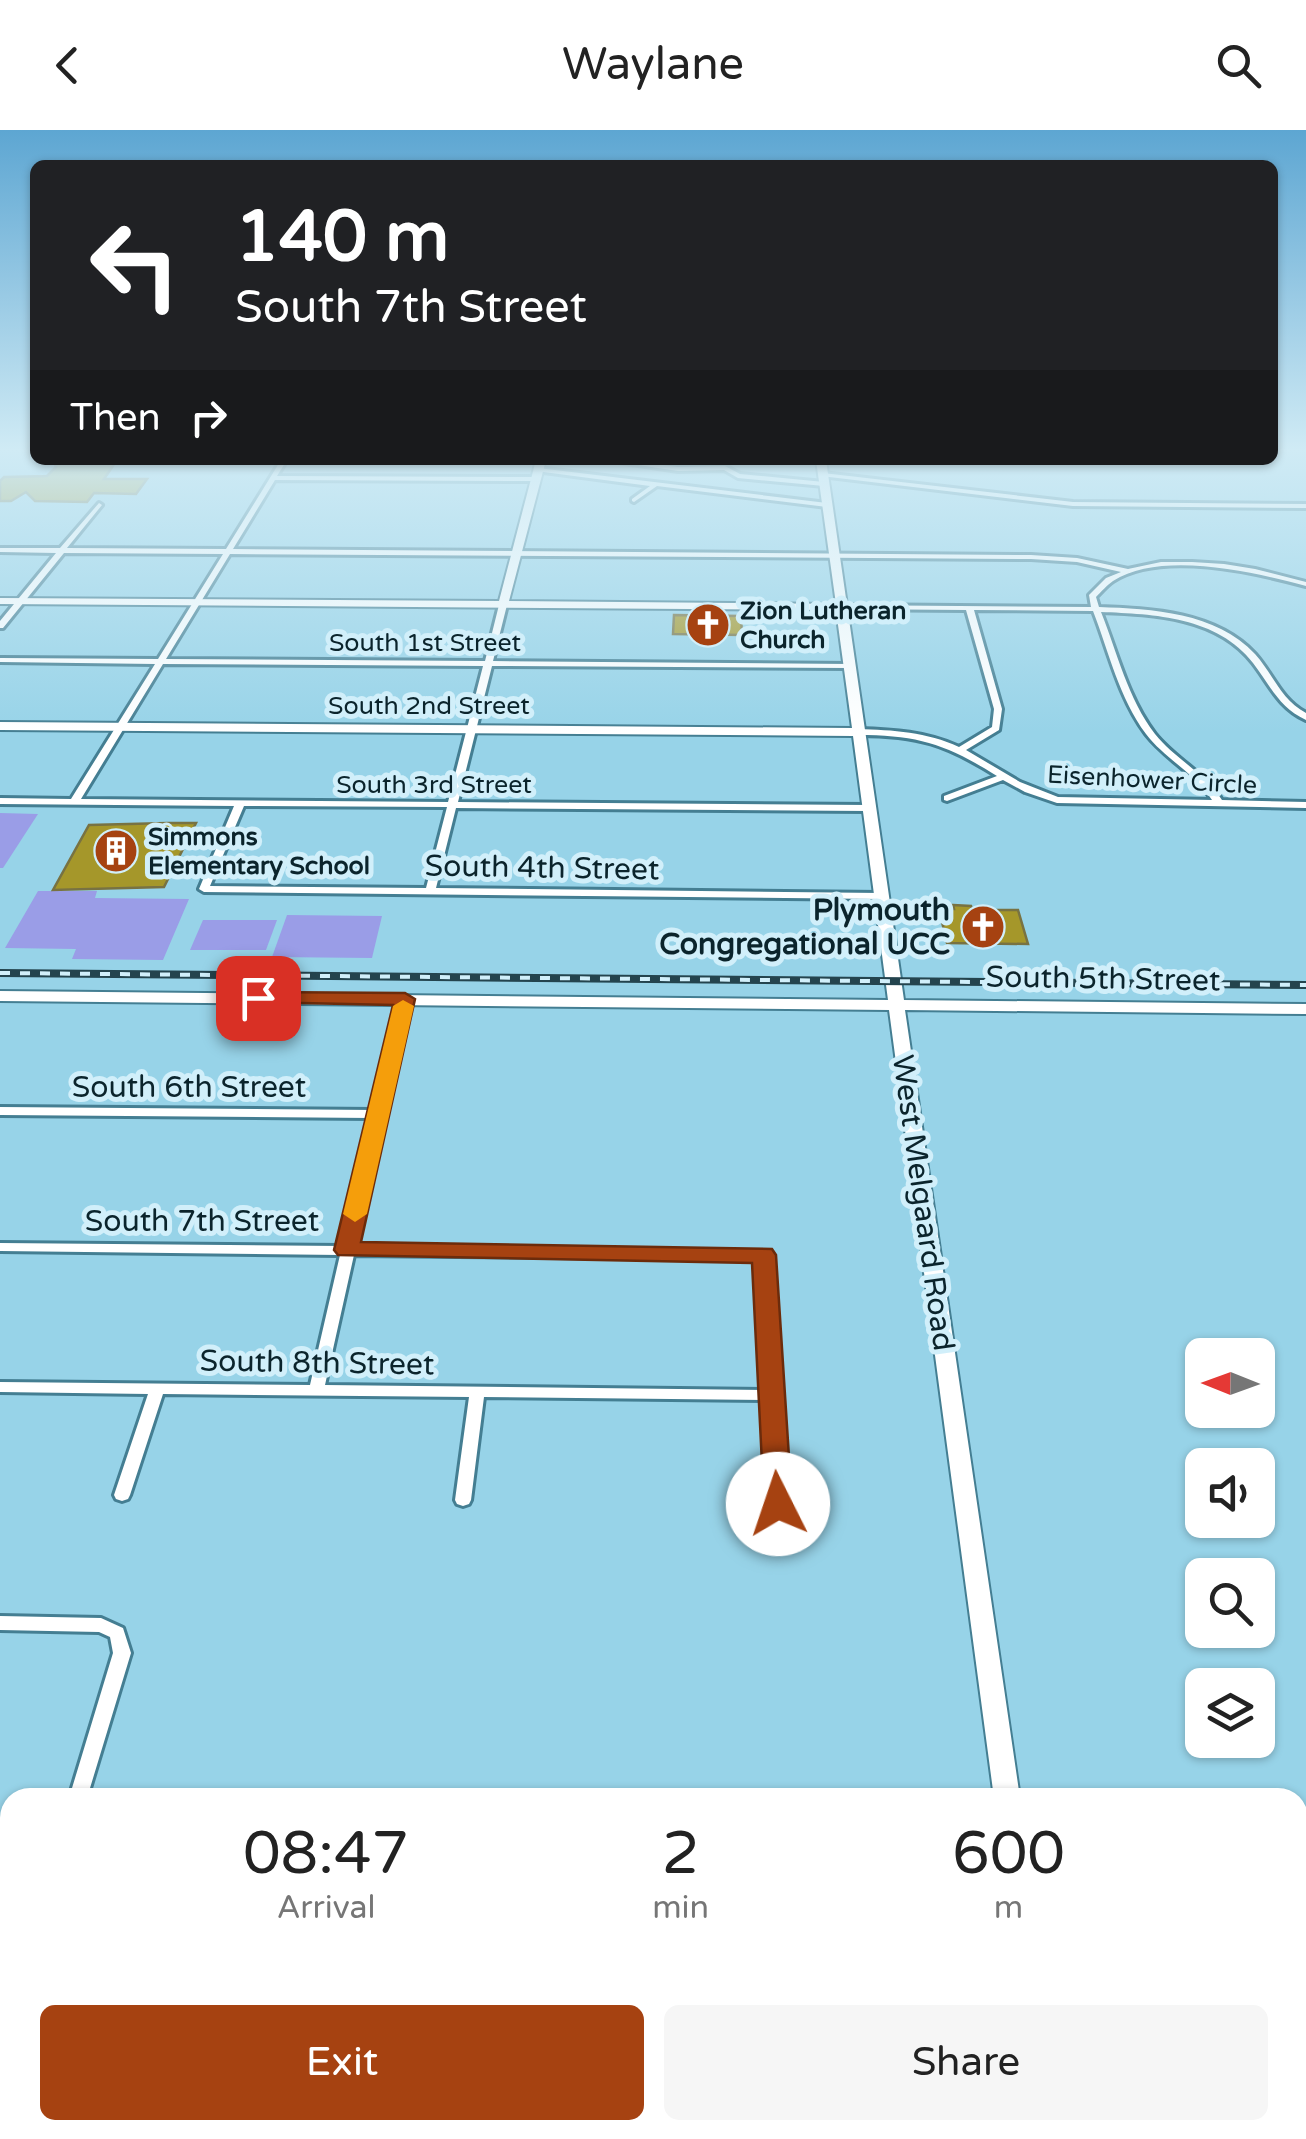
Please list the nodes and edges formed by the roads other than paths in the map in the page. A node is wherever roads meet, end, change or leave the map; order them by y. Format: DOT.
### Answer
graph roads {
  1 [pos="66,545"];
  2 [pos="232,545"];
  3 [pos="518,545"];
  4 [pos="833,545"];
  5 [pos="0,550"];
  6 [pos="62,550"];
  7 [pos="228,552"];
  8 [pos="516,553"];
  9 [pos="834,555"];
  10 [pos="1127,571"];
  11 [pos="1306,584"];
  12 [pos="0,602"];
  13 [pos="20,602"];
  14 [pos="196,602"];
  15 [pos="503,605"];
  16 [pos="842,607"];
  17 [pos="969,608"];
  18 [pos="1096,609"];
  19 [pos="0,626"];
  20 [pos="0,660"];
  21 [pos="161,661"];
  22 [pos="488,664"];
  23 [pos="850,666"];
  24 [pos="1306,716"];
  25 [pos="0,726"];
  26 [pos="121,726"];
  27 [pos="472,728"];
  28 [pos="858,732"];
  29 [pos="960,750"];
  30 [pos="1001,778"];
  31 [pos="947,798"];
  32 [pos="0,801"];
  33 [pos="74,802"];
  34 [pos="240,803"];
  35 [pos="1219,804"];
  36 [pos="452,805"];
  37 [pos="1306,806"];
  38 [pos="868,808"];
  39 [pos="430,892"];
  40 [pos="880,896"];
  41 [pos="0,996"];
  42 [pos="405,999"];
  43 [pos="894,1005"];
  44 [pos="1306,1009"];
  45 [pos="0,1111"];
  46 [pos="378,1114"];
  47 [pos="0,1247"];
  48 [pos="347,1250"];
  49 [pos="0,1387"];
  50 [pos="157,1388"];
  51 [pos="316,1390"];
  52 [pos="477,1392"];
  53 [pos="771,1396"];
  54 [pos="122,1494"];
  55 [pos="463,1500"];
  56 [pos="778,1504"];
  57 [pos="0,1623"];
  58 [pos="81,1788"];
  59 [pos="1006,1788"];
  1 -- 6 [label="street"];
  2 -- 7 [label="street"];
  3 -- 8 [label="main road"];
  4 -- 9 [label="main road, West Melgaard Road"];
  5 -- 6 [label="street"];
  6 -- 7 [label="street"];
  6 -- 13 [label="street"];
  7 -- 8 [label="street"];
  7 -- 14 [label="street"];
  8 -- 9 [label="street"];
  8 -- 15 [label="main road"];
  9 -- 10 [label="street"];
  9 -- 16 [label="main road, West Melgaard Road"];
  10 -- 11 [label="street"];
  10 -- 18 [label="street"];
  12 -- 13 [label="main road"];
  13 -- 14 [label="main road"];
  13 -- 19 [label="street"];
  14 -- 15 [label="main road"];
  14 -- 21 [label="street"];
  15 -- 16 [label="main road"];
  15 -- 22 [label="street"];
  16 -- 17 [label="street"];
  16 -- 23 [label="main road, West Melgaard Road"];
  17 -- 18 [label="street"];
  17 -- 29 [label="street"];
  18 -- 24 [label="street"];
  18 -- 35 [label="street"];
  20 -- 21 [label="street, South 1st Street"];
  21 -- 22 [label="street, South 1st Street"];
  21 -- 26 [label="street"];
  22 -- 23 [label="street, South 1st Street"];
  22 -- 27 [label="street"];
  23 -- 28 [label="main road, West Melgaard Road"];
  25 -- 26 [label="main road, South 2nd Street"];
  26 -- 27 [label="main road, South 2nd Street"];
  26 -- 33 [label="street"];
  27 -- 28 [label="main road, South 2nd Street"];
  27 -- 36 [label="street"];
  28 -- 29 [label="street, Eisenhower Circle"];
  28 -- 38 [label="main road, West Melgaard Road"];
  29 -- 30 [label="street, Eisenhower Circle"];
  30 -- 31 [label="street"];
  30 -- 35 [label="street, Eisenhower Circle"];
  32 -- 33 [label="street, South 3rd Street"];
  33 -- 34 [label="street, South 3rd Street"];
  34 -- 36 [label="street, South 3rd Street"];
  34 -- 39 [label="street, South 4th Street"];
  35 -- 37 [label="street, Eisenhower Circle"];
  36 -- 38 [label="street, South 3rd Street"];
  36 -- 39 [label="street"];
  38 -- 40 [label="main road, West Melgaard Road"];
  39 -- 40 [label="street, South 4th Street"];
  40 -- 43 [label="main road, West Melgaard Road"];
  41 -- 42 [label="main road, South 5th Street"];
  42 -- 43 [label="main road, South 5th Street"];
  42 -- 46 [label="street"];
  43 -- 44 [label="main road, South 5th Street"];
  43 -- 59 [label="main road, West Melgaard Road"];
  45 -- 46 [label="street, South 6th Street"];
  46 -- 48 [label="street"];
  47 -- 48 [label="street, South 7th Street"];
  48 -- 51 [label="street"];
  48 -- 53 [label="street, South 7th Street"];
  49 -- 50 [label="street, South 8th Street"];
  50 -- 51 [label="street, South 8th Street"];
  50 -- 54 [label="street, South 8th Street"];
  51 -- 52 [label="street, South 8th Street"];
  52 -- 53 [label="street, South 8th Street"];
  52 -- 55 [label="street, South 8th Street"];
  53 -- 56 [label="street"];
  57 -- 58 [label="street"];
}
